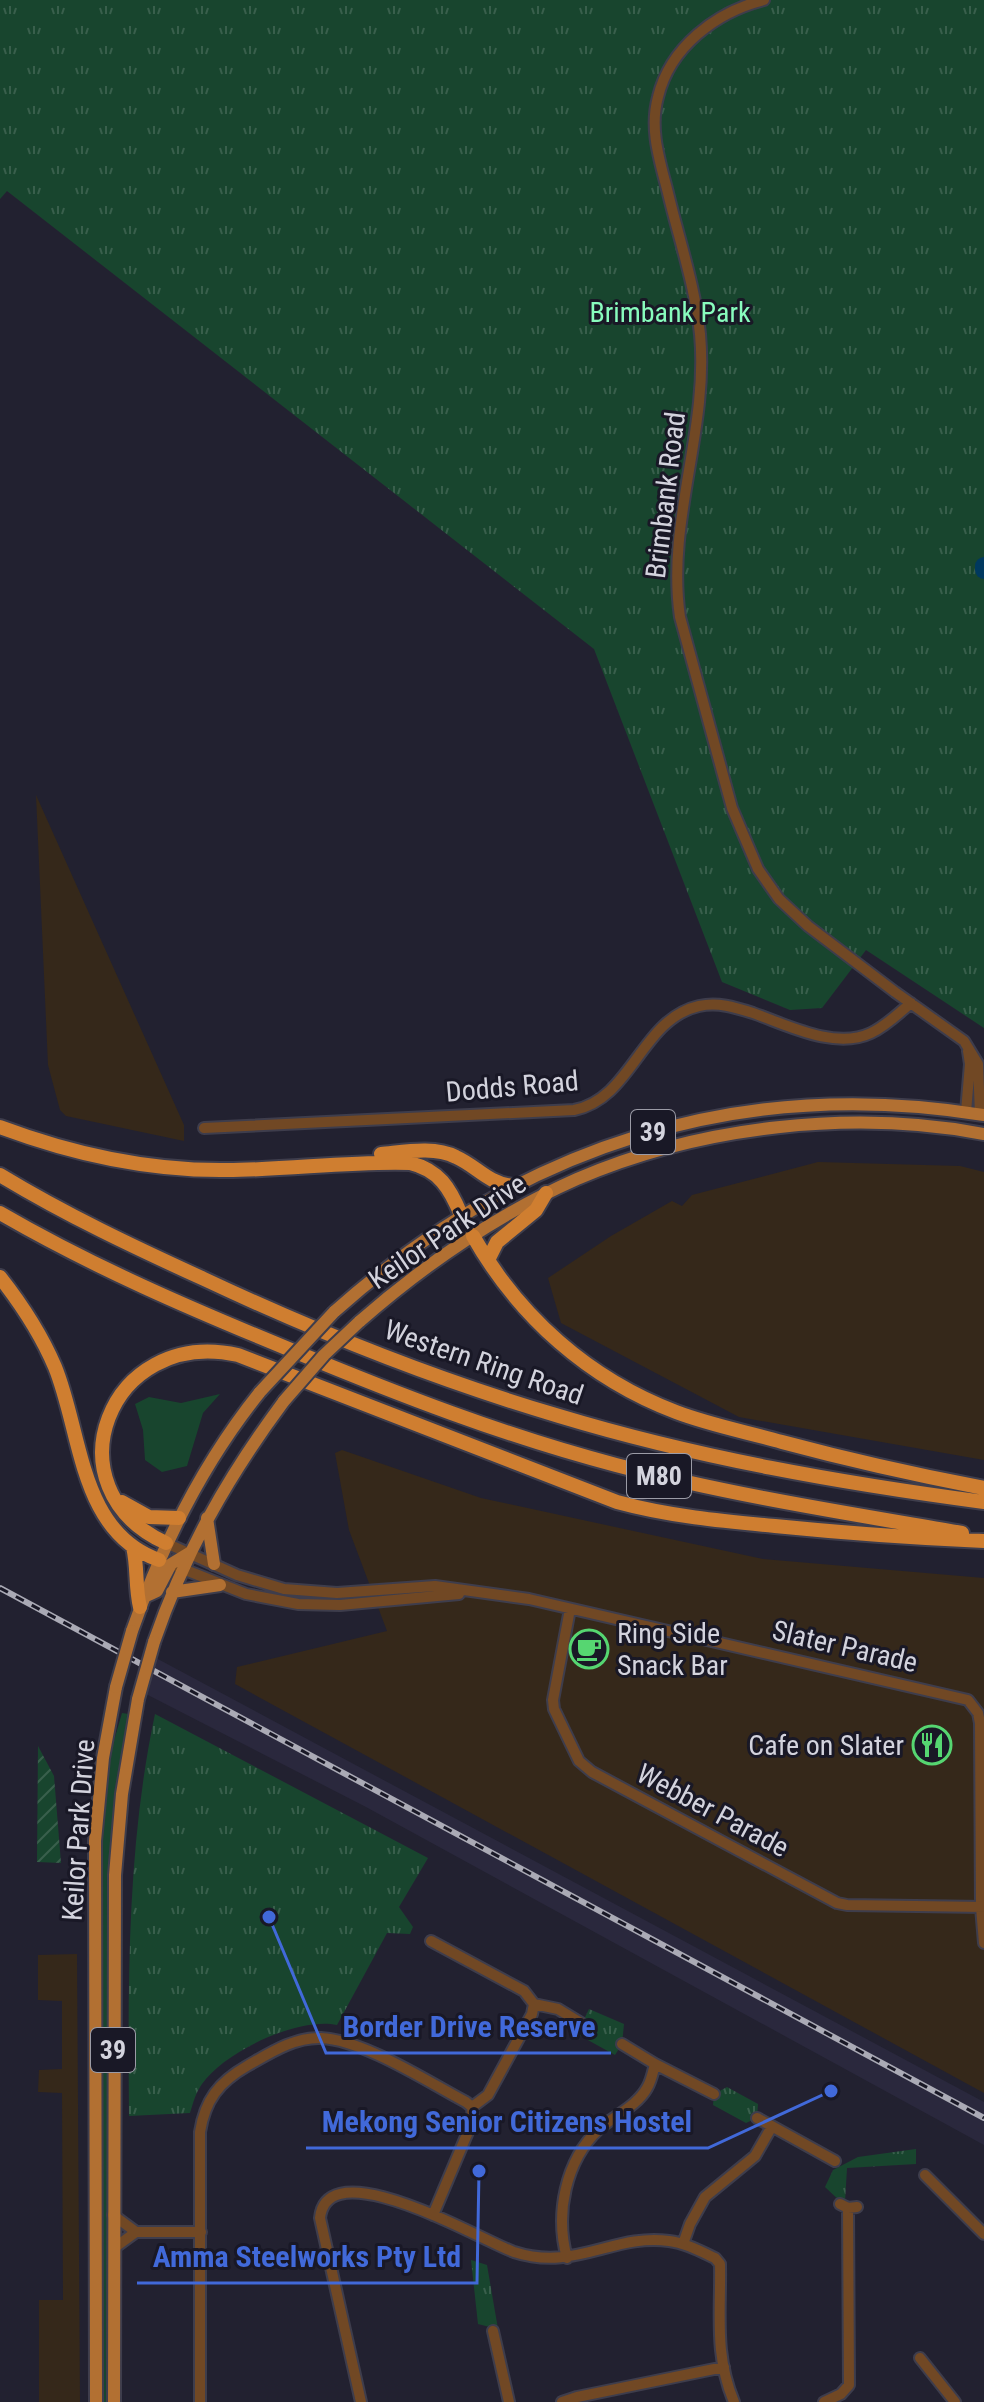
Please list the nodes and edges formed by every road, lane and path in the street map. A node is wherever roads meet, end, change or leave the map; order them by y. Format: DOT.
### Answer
graph roads {
  1 [pos="764,0"];
  2 [pos="911,1003"];
  3 [pos="964,1041"];
  4 [pos="966,1112"];
  5 [pos="982,1115"];
  6 [pos="0,1127"];
  7 [pos="204,1128"];
  8 [pos="981,1134"];
  9 [pos="286,1168"];
  10 [pos="0,1175"];
  11 [pos="512,1186"];
  12 [pos="546,1193"];
  13 [pos="0,1213"];
  14 [pos="461,1215"];
  15 [pos="473,1236"];
  16 [pos="488,1260"];
  17 [pos="0,1277"];
  18 [pos="984,1488"];
  19 [pos="115,1497"];
  20 [pos="984,1502"];
  21 [pos="179,1518"];
  22 [pos="207,1518"];
  23 [pos="984,1539"];
  24 [pos="166,1543"];
  25 [pos="133,1547"];
  26 [pos="189,1553"];
  27 [pos="170,1564"];
  28 [pos="214,1564"];
  29 [pos="220,1585"];
  30 [pos="172,1592"];
  31 [pos="469,1592"];
  32 [pos="142,1602"];
  33 [pos="570,1609"];
  34 [pos="982,1907"];
  35 [pos="431,1941"];
  36 [pos="984,1943"];
  37 [pos="534,2004"];
  38 [pos="581,2023"];
  39 [pos="622,2044"];
  40 [pos="655,2064"];
  41 [pos="714,2094"];
  42 [pos="472,2107"];
  43 [pos="757,2118"];
  44 [pos="771,2128"];
  45 [pos="835,2161"];
  46 [pos="925,2175"];
  47 [pos="848,2206"];
  48 [pos="113,2215"];
  49 [pos="433,2215"];
  50 [pos="136,2232"];
  51 [pos="201,2232"];
  52 [pos="984,2234"];
  53 [pos="683,2244"];
  54 [pos="114,2248"];
  55 [pos="567,2258"];
  56 [pos="493,2331"];
  57 [pos="920,2358"];
  58 [pos="724,2367"];
  59 [pos="358,2401"];
  60 [pos="96,2402"];
  61 [pos="114,2402"];
  62 [pos="200,2402"];
  63 [pos="509,2402"];
  64 [pos="562,2402"];
  65 [pos="734,2402"];
  66 [pos="824,2402"];
  67 [pos="955,2402"];
  1 -- 2 [label="street, Brimbank Road"];
  2 -- 3 [label="street, Brimbank Road"];
  2 -- 7 [label="street, Dodds Road"];
  3 -- 4 [label="street"];
  3 -- 5 [label="street"];
  4 -- 5 [label="main road, Keilor Park Drive / 39"];
  4 -- 8 [label="main road"];
  4 -- 11 [label="main road, Keilor Park Drive / 39"];
  5 -- 8 [label="main road"];
  6 -- 9 [label="highway"];
  8 -- 12 [label="main road, Keilor Park Drive / 39"];
  9 -- 11 [label="highway"];
  9 -- 14 [label="highway"];
  10 -- 20 [label="highway, Western Ring Road / M80"];
  11 -- 14 [label="main road, Keilor Park Drive / 39"];
  12 -- 15 [label="main road, Keilor Park Drive / 39"];
  12 -- 16 [label="highway"];
  13 -- 23 [label="highway, Western Ring Road / M80"];
  14 -- 15 [label="main road"];
  14 -- 21 [label="main road, Keilor Park Drive / 39, bridge"];
  15 -- 16 [label="highway"];
  15 -- 22 [label="main road, Keilor Park Drive / 39, bridge"];
  16 -- 18 [label="highway"];
  17 -- 25 [label="highway"];
  19 -- 21 [label="highway"];
  19 -- 23 [label="highway"];
  19 -- 24 [label="highway"];
  21 -- 24 [label="main road, Keilor Park Drive / 39"];
  22 -- 26 [label="main road, Keilor Park Drive / 39"];
  22 -- 28 [label="main road"];
  24 -- 26 [label="street, Slater Parade"];
  24 -- 27 [label="main road, Keilor Park Drive / 39"];
  25 -- 27 [label="highway"];
  25 -- 32 [label="highway"];
  26 -- 27 [label="main road, Keilor Park Drive / 39"];
  26 -- 28 [label="street, Slater Parade"];
  27 -- 29 [label="street, Slater Parade"];
  27 -- 30 [label="main road, Keilor Park Drive / 39"];
  27 -- 32 [label="main road, Keilor Park Drive / 39"];
  28 -- 31 [label="street, Slater Parade"];
  29 -- 30 [label="main road"];
  29 -- 31 [label="street, Slater Parade"];
  30 -- 48 [label="main road, Keilor Park Drive / 39, bridge"];
  31 -- 33 [label="street, Slater Parade"];
  32 -- 60 [label="main road, Keilor Park Drive / 39, bridge"];
  33 -- 34 [label="street, Webber Parade"];
  33 -- 34 [label="street, Slater Parade"];
  34 -- 36 [label="street, Slater Parade"];
  35 -- 37 [label="street"];
  37 -- 38 [label="street"];
  37 -- 42 [label="street"];
  39 -- 40 [label="street"];
  40 -- 41 [label="street"];
  40 -- 55 [label="street"];
  42 -- 49 [label="street"];
  42 -- 51 [label="street"];
  43 -- 44 [label="street"];
  44 -- 45 [label="street"];
  44 -- 53 [label="street"];
  46 -- 52 [label="street"];
  47 -- 66 [label="street"];
  48 -- 50 [label="street"];
  48 -- 54 [label="main road, Keilor Park Drive / 39"];
  49 -- 55 [label="street"];
  49 -- 59 [label="street"];
  50 -- 51 [label="street"];
  50 -- 54 [label="street"];
  51 -- 62 [label="street"];
  53 -- 55 [label="street"];
  53 -- 58 [label="street"];
  54 -- 61 [label="main road, Keilor Park Drive / 39"];
  56 -- 63 [label="street"];
  57 -- 67 [label="street"];
  58 -- 64 [label="street"];
  58 -- 65 [label="street"];
}
